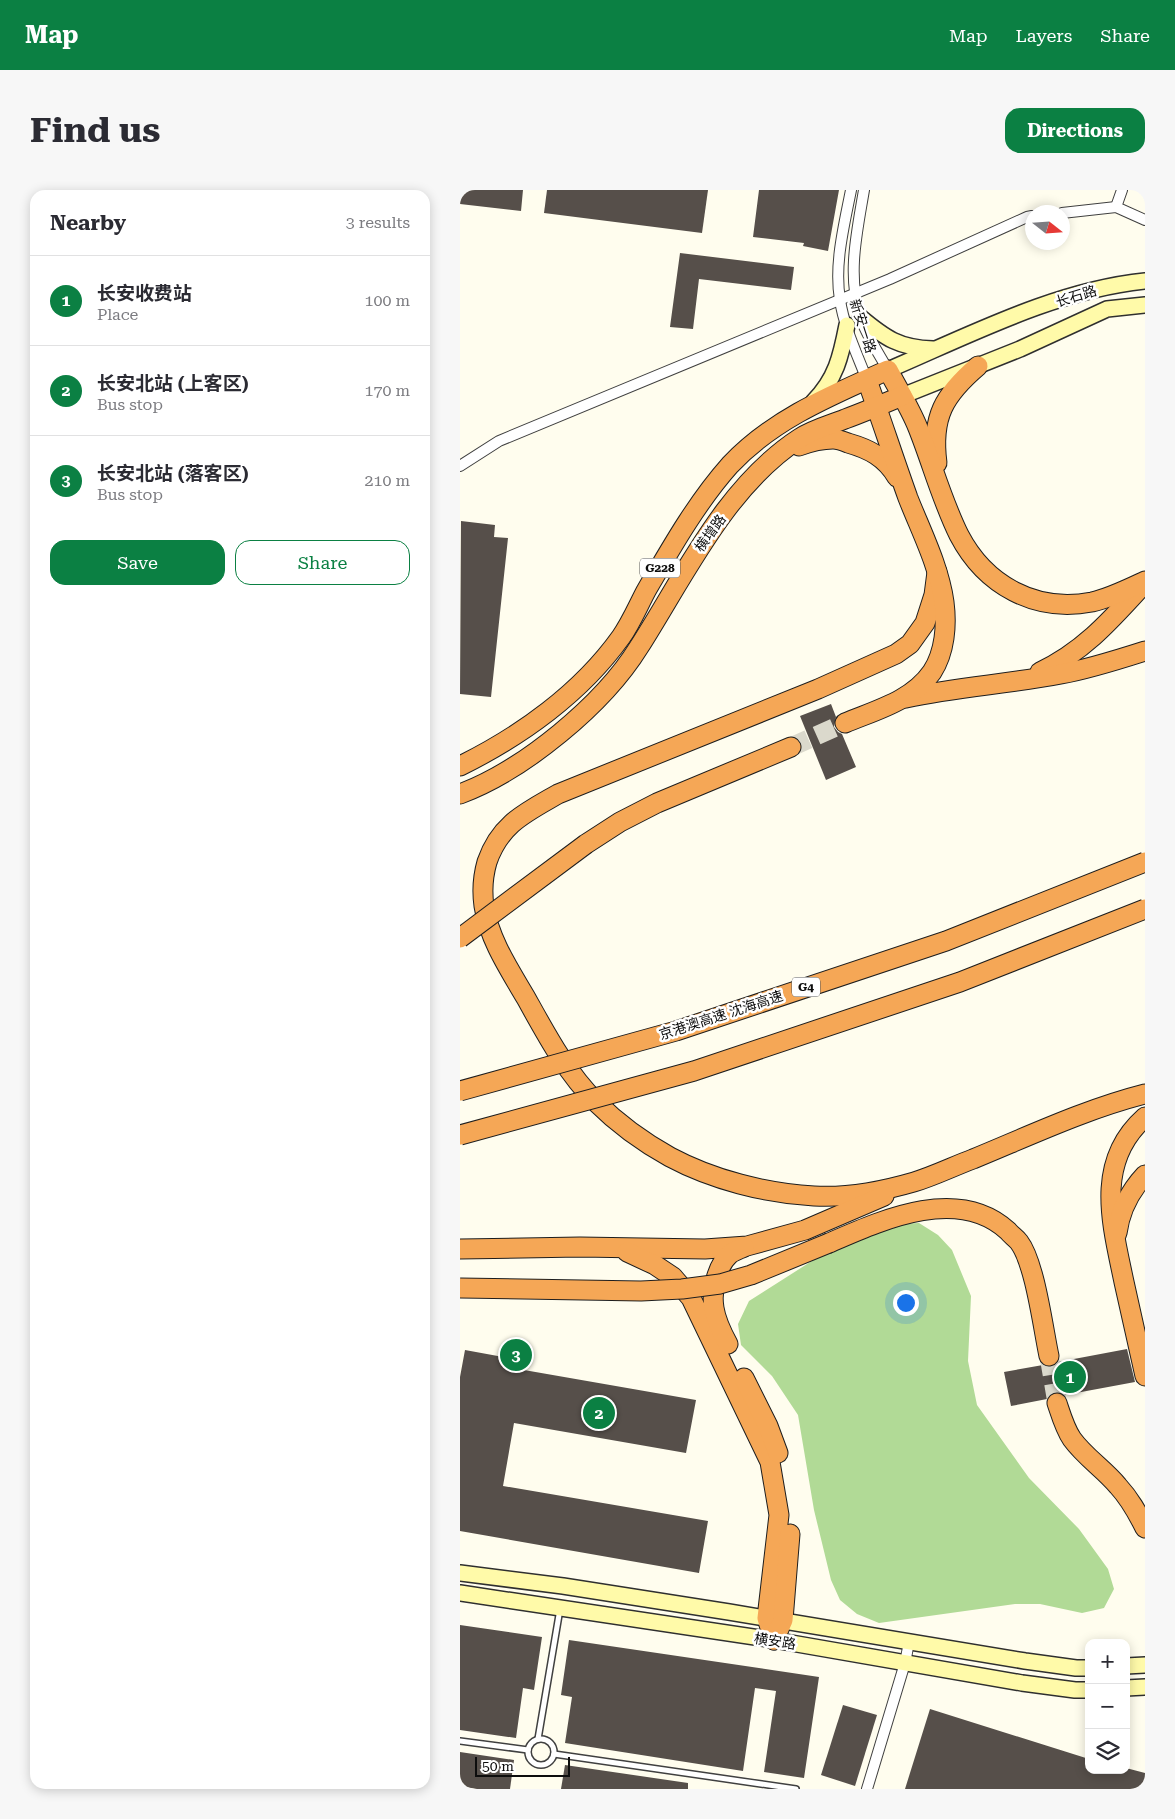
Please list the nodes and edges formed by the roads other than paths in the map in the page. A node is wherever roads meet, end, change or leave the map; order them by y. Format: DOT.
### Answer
graph roads {
  1 [pos="851,190"];
  2 [pos="864,190"];
  3 [pos="1122,190"];
  4 [pos="1116,207"];
  5 [pos="1070,212"];
  6 [pos="1025,217"];
  7 [pos="1145,220"];
  8 [pos="1145,281"];
  9 [pos="855,293"];
  10 [pos="840,300"];
  11 [pos="1145,305"];
  12 [pos="860,317"];
  13 [pos="1009,318"];
  14 [pos="847,325"];
  15 [pos="937,349"];
  16 [pos="1020,349"];
  17 [pos="978,366"];
  18 [pos="888,370"];
  19 [pos="867,380"];
  20 [pos="902,396"];
  21 [pos="877,406"];
  22 [pos="808,407"];
  23 [pos="786,450"];
  24 [pos="460,466"];
  25 [pos="941,491"];
  26 [pos="907,494"];
  27 [pos="937,572"];
  28 [pos="1145,582"];
  29 [pos="1145,651"];
  30 [pos="1024,680"];
  31 [pos="903,699"];
  32 [pos="845,723"];
  33 [pos="792,747"];
  34 [pos="460,766"];
  35 [pos="460,794"];
  36 [pos="1145,862"];
  37 [pos="1145,909"];
  38 [pos="460,938"];
  39 [pos="460,1091"];
  40 [pos="1145,1094"];
  41 [pos="1145,1117"];
  42 [pos="460,1135"];
  43 [pos="1145,1175"];
  44 [pos="916,1182"];
  45 [pos="1116,1244"];
  46 [pos="747,1246"];
  47 [pos="460,1249"];
  48 [pos="620,1249"];
  49 [pos="460,1288"];
  50 [pos="1049,1356"];
  51 [pos="1145,1376"];
  52 [pos="1057,1404"];
  53 [pos="1145,1528"];
  54 [pos="460,1573"];
  55 [pos="460,1593"];
  56 [pos="560,1608"];
  57 [pos="775,1619"];
  58 [pos="774,1640"];
  59 [pos="909,1642"];
  60 [pos="904,1663"];
  61 [pos="1145,1665"];
  62 [pos="1130,1666"];
  63 [pos="1085,1668"];
  64 [pos="1145,1687"];
  65 [pos="1130,1688"];
  66 [pos="1085,1690"];
  67 [pos="538,1739"];
  68 [pos="460,1740"];
  69 [pos="528,1750"];
  70 [pos="554,1754"];
  71 [pos="796,1789"];
  72 [pos="867,1789"];
  1 -- 10 [label="street, 新安一路"];
  2 -- 9 [label="street, 新安一路"];
  3 -- 4 [label="street"];
  4 -- 5 [label="street"];
  4 -- 7 [label="street"];
  6 -- 9 [label="street"];
  8 -- 13 [label="main road, 长石路 / G228"];
  9 -- 10 [label="street"];
  9 -- 12 [label="street, 新安一路"];
  10 -- 14 [label="street, 新安一路"];
  10 -- 24 [label="street"];
  11 -- 16 [label="main road, 长石路 / G228"];
  12 -- 15 [label="main road"];
  12 -- 18 [label="street, 新安一路"];
  13 -- 15 [label="main road, 横增路 / G228"];
  14 -- 19 [label="street, 新安一路"];
  14 -- 22 [label="main road"];
  15 -- 18 [label="main road, 横增路 / G228"];
  16 -- 17 [label="main road, 横增路 / G228"];
  17 -- 20 [label="main road, 横增路 / G228"];
  17 -- 25 [label="highway"];
  18 -- 19 [label="highway, 横增路 / G228"];
  18 -- 20 [label="highway"];
  19 -- 21 [label="highway"];
  19 -- 22 [label="highway, 横增路 / G228"];
  20 -- 21 [label="highway, 横增路 / G228"];
  20 -- 25 [label="highway"];
  21 -- 23 [label="highway, 横增路 / G228"];
  21 -- 26 [label="highway"];
  22 -- 34 [label="highway, 横增路 / G228"];
  23 -- 26 [label="highway"];
  23 -- 35 [label="highway, 横增路 / G228"];
  25 -- 28 [label="highway"];
  26 -- 27 [label="highway"];
  27 -- 31 [label="highway"];
  27 -- 44 [label="highway"];
  28 -- 30 [label="highway"];
  29 -- 30 [label="highway"];
  30 -- 31 [label="highway"];
  31 -- 32 [label="highway"];
  33 -- 38 [label="highway, bridge"];
  36 -- 39 [label="highway, 京港澳高速 沈海高速 / G4, bridge"];
  37 -- 42 [label="highway, bridge"];
  40 -- 44 [label="highway"];
  41 -- 45 [label="highway"];
  43 -- 45 [label="highway"];
  44 -- 46 [label="highway"];
  45 -- 51 [label="highway"];
  46 -- 48 [label="highway"];
  46 -- 57 [label="highway"];
  47 -- 48 [label="highway"];
  48 -- 57 [label="highway"];
  49 -- 50 [label="highway, bridge"];
  52 -- 53 [label="highway"];
  54 -- 57 [label="main road, 横安路"];
  55 -- 56 [label="main road, 横安路"];
  56 -- 58 [label="main road, 横安路"];
  56 -- 67 [label="lane"];
  57 -- 58 [label="highway"];
  57 -- 59 [label="main road, 横安路"];
  58 -- 60 [label="main road, 横安路"];
  59 -- 60 [label="street"];
  59 -- 63 [label="main road, 横安路"];
  60 -- 66 [label="main road, 横安路"];
  60 -- 72 [label="street"];
  61 -- 62 [label="main road"];
  64 -- 65 [label="main road"];
  67 -- 69 [label="lane"];
  67 -- 70 [label="lane"];
  68 -- 69 [label="lane"];
  69 -- 70 [label="lane"];
  70 -- 71 [label="lane"];
}
